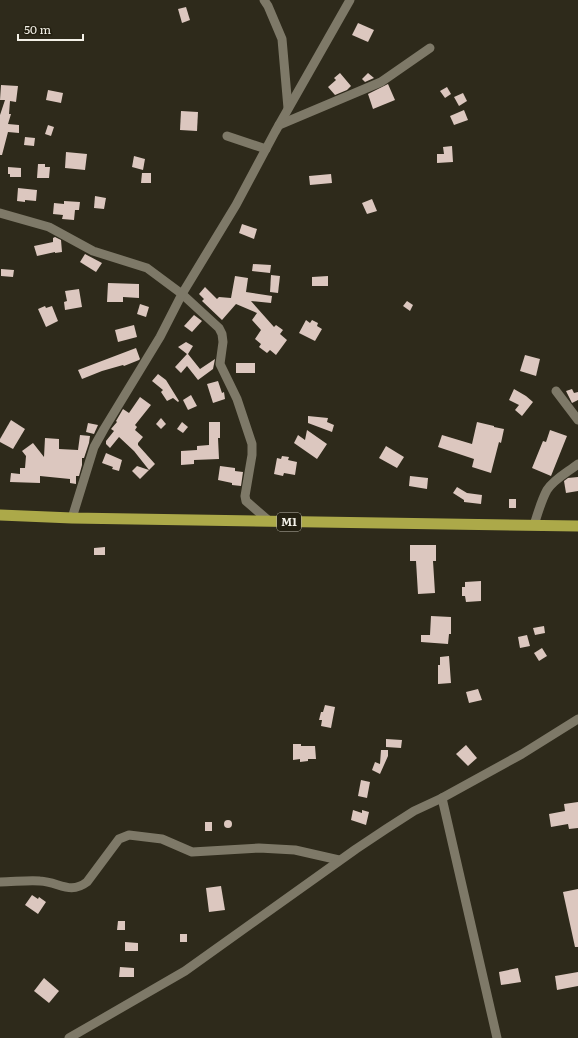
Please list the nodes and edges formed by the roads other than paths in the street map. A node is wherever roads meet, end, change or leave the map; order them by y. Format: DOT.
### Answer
graph roads {
  1 [pos="264,0"];
  2 [pos="350,0"];
  3 [pos="430,48"];
  4 [pos="288,108"];
  5 [pos="279,125"];
  6 [pos="227,136"];
  7 [pos="266,149"];
  8 [pos="0,213"];
  9 [pos="182,294"];
  10 [pos="556,392"];
  11 [pos="578,420"];
  12 [pos="578,464"];
  13 [pos="0,515"];
  14 [pos="72,518"];
  15 [pos="269,521"];
  16 [pos="534,525"];
  17 [pos="578,526"];
  18 [pos="578,719"];
  19 [pos="442,798"];
  20 [pos="339,860"];
  21 [pos="0,882"];
  22 [pos="68,1038"];
  23 [pos="497,1038"];
  1 -- 4 [label="street"];
  2 -- 4 [label="street"];
  3 -- 5 [label="street"];
  4 -- 5 [label="street"];
  5 -- 7 [label="street"];
  6 -- 7 [label="street"];
  7 -- 9 [label="street"];
  8 -- 9 [label="street"];
  9 -- 14 [label="street"];
  9 -- 15 [label="street"];
  10 -- 11 [label="street"];
  12 -- 16 [label="street"];
  13 -- 14 [label="highway, M1"];
  14 -- 15 [label="highway, M1"];
  15 -- 16 [label="highway, M1"];
  16 -- 17 [label="highway, M1"];
  18 -- 19 [label="street"];
  19 -- 20 [label="street"];
  19 -- 23 [label="street"];
  20 -- 21 [label="street"];
  20 -- 22 [label="street"];
}
